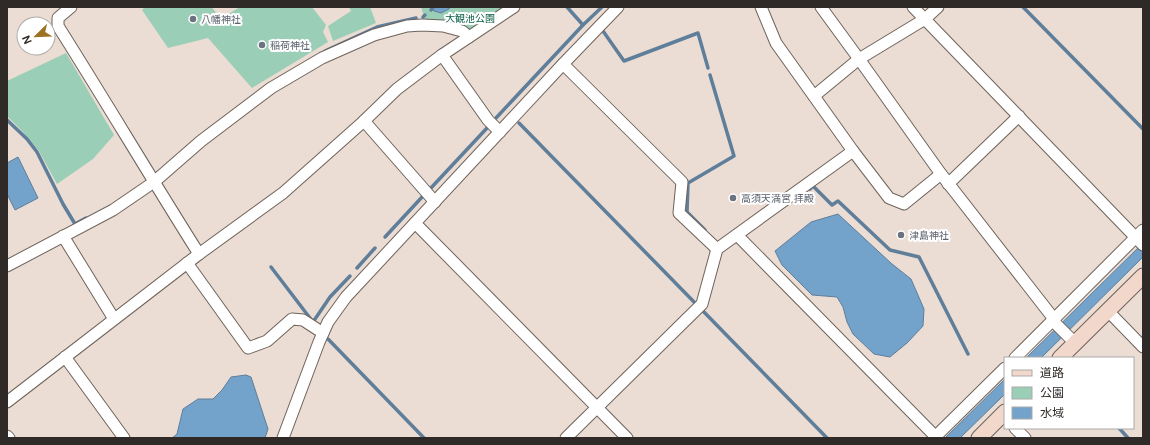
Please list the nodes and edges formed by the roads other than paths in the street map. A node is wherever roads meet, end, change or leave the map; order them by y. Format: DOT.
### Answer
graph roads {
  1 [pos="71,7"];
  2 [pos="514,7"];
  3 [pos="618,7"];
  4 [pos="761,7"];
  5 [pos="821,7"];
  6 [pos="913,7"];
  7 [pos="938,7"];
  8 [pos="925,19"];
  9 [pos="469,37"];
  10 [pos="442,55"];
  11 [pos="859,59"];
  12 [pos="563,64"];
  13 [pos="814,96"];
  14 [pos="1019,116"];
  15 [pos="364,121"];
  16 [pos="500,132"];
  17 [pos="853,151"];
  18 [pos="940,174"];
  19 [pos="154,182"];
  20 [pos="948,184"];
  21 [pos="435,202"];
  22 [pos="416,223"];
  23 [pos="736,235"];
  24 [pos="63,236"];
  25 [pos="1141,239"];
  26 [pos="717,249"];
  27 [pos="199,254"];
  28 [pos="187,263"];
  29 [pos="7,266"];
  30 [pos="1143,276"];
  31 [pos="1108,311"];
  32 [pos="114,319"];
  33 [pos="1055,321"];
  34 [pos="323,333"];
  35 [pos="1071,339"];
  36 [pos="1143,346"];
  37 [pos="65,357"];
  38 [pos="1016,357"];
  39 [pos="1061,357"];
  40 [pos="1004,369"];
  41 [pos="7,402"];
  42 [pos="597,407"];
  43 [pos="1004,415"];
  44 [pos="1016,429"];
  45 [pos="124,438"];
  46 [pos="283,438"];
  47 [pos="566,438"];
  48 [pos="628,438"];
  49 [pos="936,438"];
  50 [pos="979,438"];
  51 [pos="1025,438"];
  1 -- 19 [label="street"];
  2 -- 9 [label="street"];
  3 -- 12 [label="street"];
  4 -- 13 [label="street"];
  5 -- 11 [label="street"];
  6 -- 8 [label="street"];
  7 -- 8 [label="street"];
  8 -- 11 [label="street"];
  8 -- 14 [label="street"];
  9 -- 10 [label="street"];
  9 -- 19 [label="street"];
  10 -- 15 [label="street"];
  10 -- 16 [label="street"];
  11 -- 13 [label="street"];
  11 -- 18 [label="street"];
  12 -- 16 [label="street"];
  12 -- 26 [label="street"];
  13 -- 17 [label="street"];
  14 -- 20 [label="street"];
  14 -- 25 [label="street"];
  15 -- 21 [label="street"];
  15 -- 27 [label="street"];
  16 -- 21 [label="street"];
  17 -- 18 [label="street"];
  17 -- 23 [label="street"];
  18 -- 20 [label="street"];
  19 -- 24 [label="street"];
  19 -- 27 [label="street"];
  20 -- 33 [label="street"];
  21 -- 22 [label="street"];
  22 -- 34 [label="street"];
  22 -- 42 [label="street"];
  23 -- 26 [label="street"];
  23 -- 49 [label="street"];
  24 -- 29 [label="street"];
  24 -- 32 [label="street"];
  25 -- 33 [label="street"];
  26 -- 42 [label="street"];
  27 -- 28 [label="street"];
  28 -- 32 [label="street"];
  28 -- 34 [label="street"];
  30 -- 31 [label="street"];
  31 -- 35 [label="street"];
  31 -- 36 [label="street"];
  32 -- 37 [label="street"];
  33 -- 35 [label="street"];
  33 -- 38 [label="street"];
  34 -- 46 [label="street"];
  35 -- 39 [label="street"];
  37 -- 41 [label="street"];
  37 -- 45 [label="street"];
  40 -- 49 [label="street"];
  42 -- 47 [label="street"];
  42 -- 48 [label="street"];
  43 -- 50 [label="street"];
  44 -- 51 [label="street"];
}
